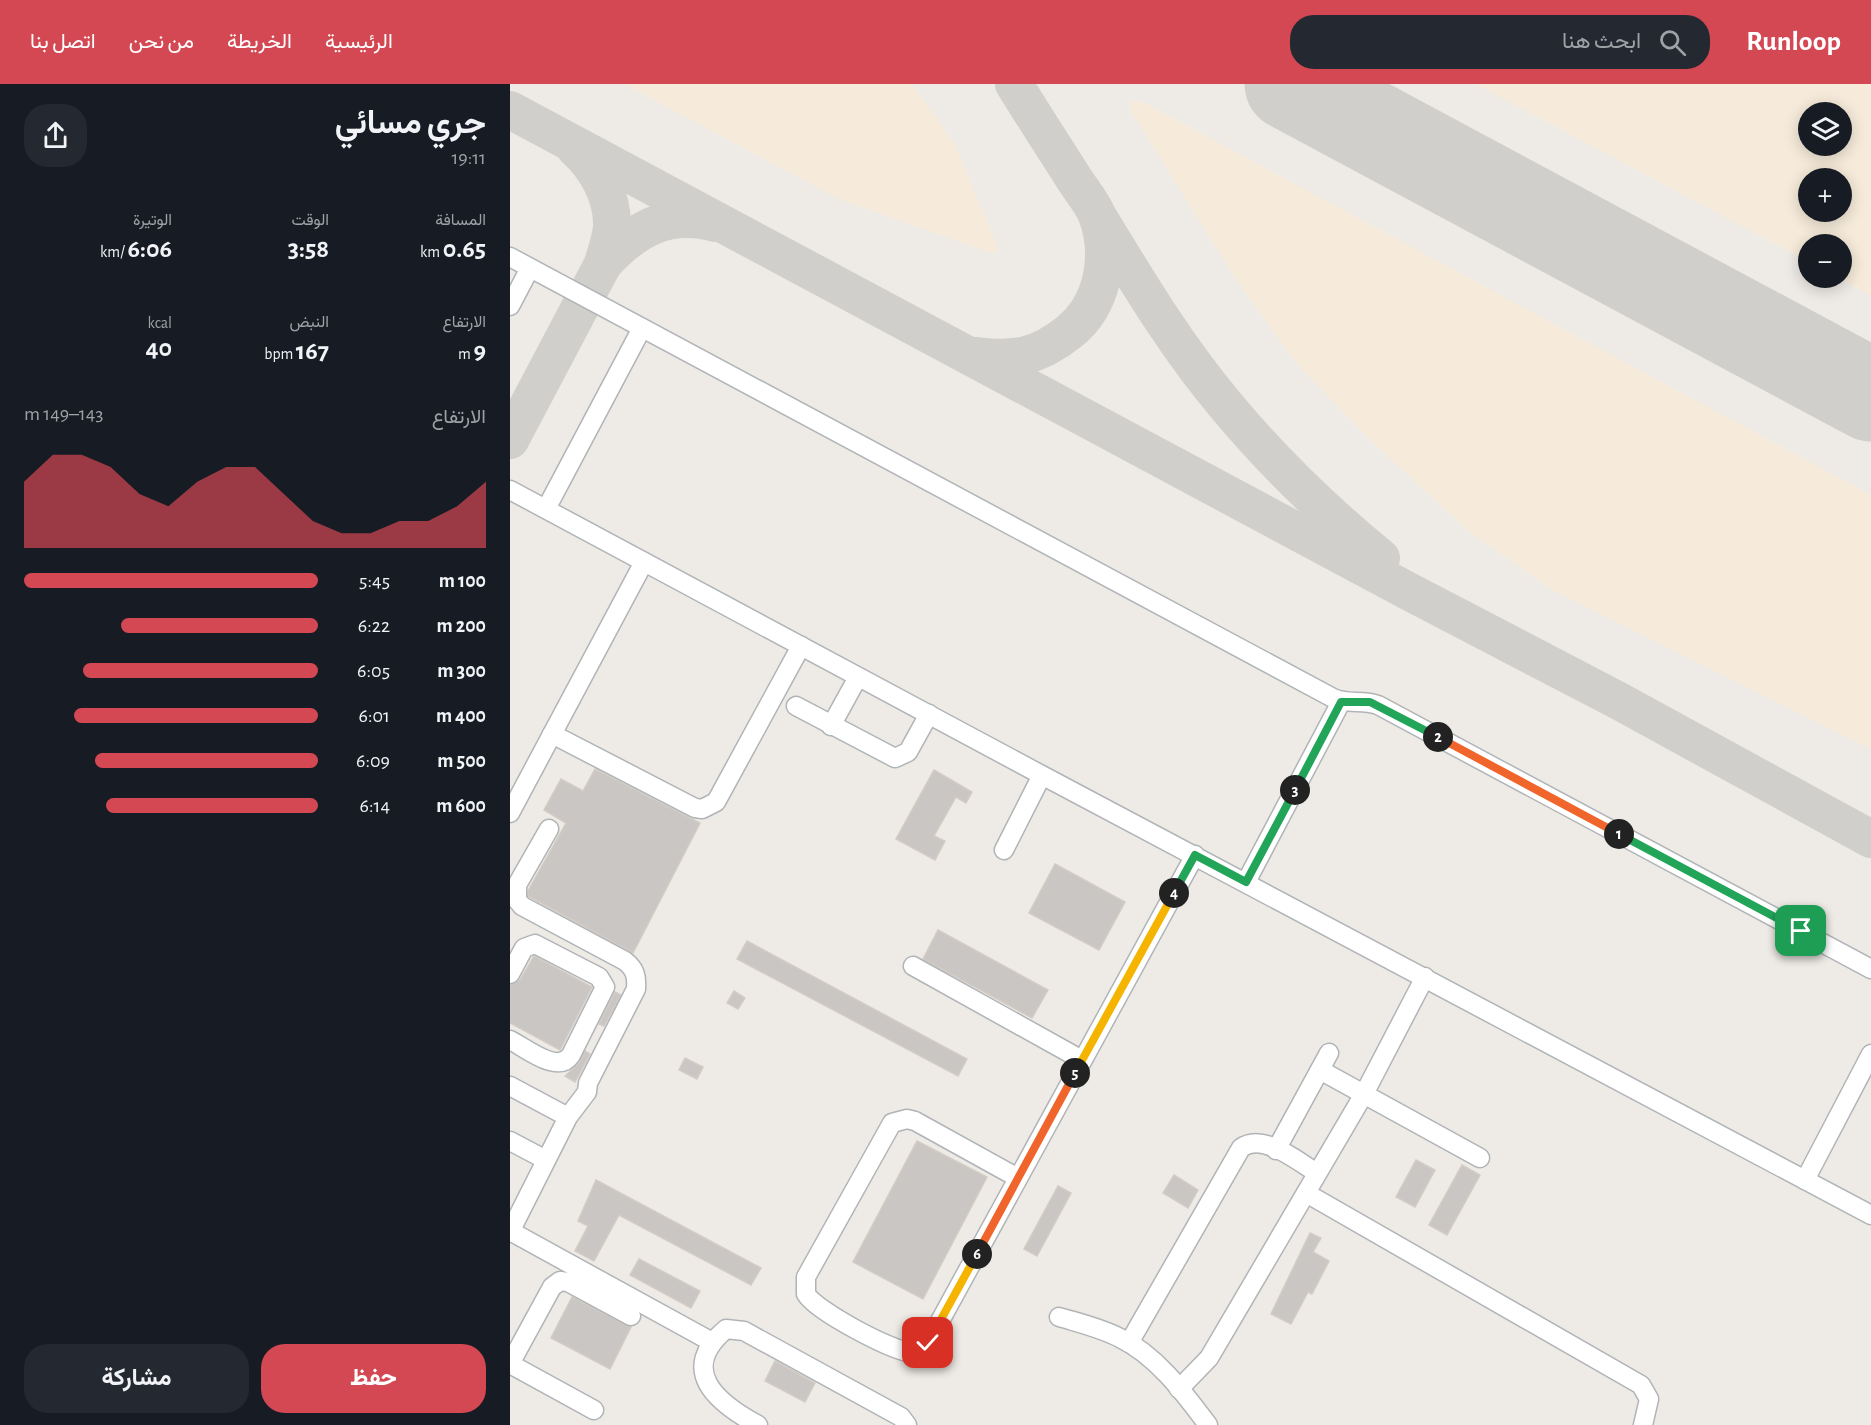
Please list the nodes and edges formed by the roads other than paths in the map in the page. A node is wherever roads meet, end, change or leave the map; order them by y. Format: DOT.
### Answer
graph roads {
  1 [pos="510,257"];
  2 [pos="530,268"];
  3 [pos="510,306"];
  4 [pos="642,328"];
  5 [pos="510,490"];
  6 [pos="546,509"];
  7 [pos="644,562"];
  8 [pos="801,646"];
  9 [pos="858,677"];
  10 [pos="1341,702"];
  11 [pos="796,706"];
  12 [pos="929,714"];
  13 [pos="831,726"];
  14 [pos="552,734"];
  15 [pos="1041,777"];
  16 [pos="510,813"];
  17 [pos="549,830"];
  18 [pos="1004,850"];
  19 [pos="1195,855"];
  20 [pos="1246,882"];
  21 [pos="913,966"];
  22 [pos="1871,969"];
  23 [pos="510,974"];
  24 [pos="1425,977"];
  25 [pos="582,1034"];
  26 [pos="510,1040"];
  27 [pos="607,1047"];
  28 [pos="1329,1053"];
  29 [pos="1871,1053"];
  30 [pos="1082,1060"];
  31 [pos="1320,1070"];
  32 [pos="514,1093"];
  33 [pos="1364,1094"];
  34 [pos="570,1114"];
  35 [pos="510,1141"];
  36 [pos="1276,1150"];
  37 [pos="1480,1158"];
  38 [pos="546,1160"];
  39 [pos="1317,1173"];
  40 [pos="1018,1178"];
  41 [pos="1804,1180"];
  42 [pos="1306,1193"];
  43 [pos="1871,1215"];
  44 [pos="510,1232"];
  45 [pos="631,1316"];
  46 [pos="1059,1317"];
  47 [pos="712,1342"];
  48 [pos="1129,1343"];
  49 [pos="1179,1389"];
  50 [pos="594,1410"];
  51 [pos="758,1425"];
  52 [pos="908,1425"];
  53 [pos="1208,1425"];
  54 [pos="1643,1425"];
  1 -- 2 [label="lane"];
  2 -- 3 [label="lane"];
  2 -- 4 [label="lane"];
  4 -- 6 [label="lane"];
  4 -- 10 [label="lane"];
  5 -- 6 [label="lane"];
  6 -- 7 [label="lane"];
  7 -- 8 [label="lane"];
  7 -- 14 [label="lane"];
  8 -- 9 [label="lane"];
  8 -- 14 [label="lane"];
  9 -- 12 [label="lane"];
  9 -- 13 [label="lane"];
  10 -- 20 [label="lane"];
  10 -- 22 [label="lane"];
  11 -- 13 [label="lane"];
  12 -- 13 [label="lane"];
  12 -- 15 [label="lane"];
  14 -- 16 [label="lane"];
  15 -- 18 [label="lane"];
  15 -- 19 [label="lane"];
  17 -- 27 [label="lane"];
  19 -- 20 [label="lane"];
  19 -- 30 [label="lane"];
  20 -- 24 [label="lane"];
  21 -- 30 [label="lane"];
  23 -- 25 [label="lane"];
  24 -- 33 [label="lane"];
  24 -- 41 [label="lane"];
  25 -- 26 [label="lane"];
  25 -- 27 [label="lane"];
  27 -- 34 [label="lane"];
  28 -- 31 [label="lane"];
  29 -- 41 [label="lane"];
  30 -- 40 [label="lane"];
  31 -- 33 [label="lane"];
  31 -- 36 [label="lane"];
  32 -- 34 [label="lane"];
  33 -- 37 [label="lane"];
  33 -- 39 [label="lane"];
  34 -- 38 [label="lane"];
  35 -- 38 [label="lane"];
  36 -- 39 [label="lane"];
  36 -- 48 [label="lane"];
  38 -- 44 [label="lane"];
  39 -- 42 [label="lane"];
  40 -- 40 [label="lane"];
  41 -- 43 [label="lane"];
  42 -- 49 [label="lane"];
  42 -- 54 [label="lane"];
  44 -- 47 [label="lane"];
  45 -- 50 [label="lane"];
  46 -- 48 [label="lane"];
  47 -- 51 [label="lane"];
  47 -- 52 [label="lane"];
  48 -- 49 [label="lane"];
  49 -- 53 [label="lane"];
}
